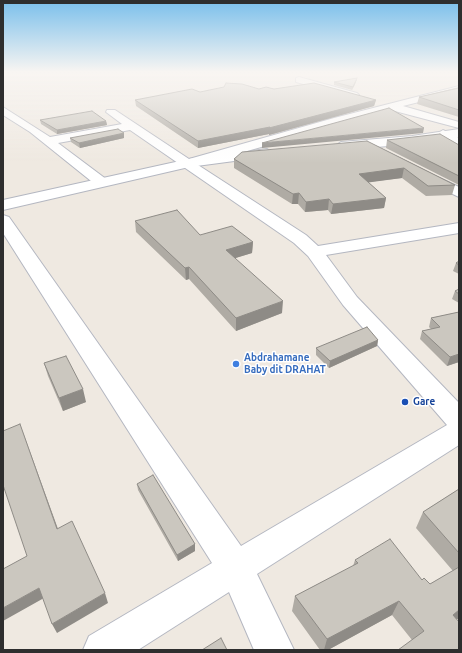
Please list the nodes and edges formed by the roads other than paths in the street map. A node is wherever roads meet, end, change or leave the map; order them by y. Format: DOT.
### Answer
graph roads {
  1 [pos="381,102"];
  2 [pos="407,102"];
  3 [pos="392,106"];
  4 [pos="3,110"];
  5 [pos="111,112"];
  6 [pos="459,125"];
  7 [pos="133,126"];
  8 [pos="459,133"];
  9 [pos="443,134"];
  10 [pos="47,141"];
  11 [pos="365,143"];
  12 [pos="459,144"];
  13 [pos="327,147"];
  14 [pos="282,152"];
  15 [pos="385,154"];
  16 [pos="189,163"];
  17 [pos="412,168"];
  18 [pos="101,182"];
  19 [pos="459,193"];
  20 [pos="3,205"];
  21 [pos="3,220"];
  22 [pos="459,228"];
  23 [pos="314,252"];
  24 [pos="459,420"];
  25 [pos="459,431"];
  26 [pos="236,569"];
  27 [pos="104,650"];
  28 [pos="274,650"];
  1 -- 3 [label="street"];
  2 -- 3 [label="street"];
  3 -- 6 [label="street"];
  3 -- 16 [label="street"];
  4 -- 10 [label="street"];
  5 -- 7 [label="street"];
  7 -- 10 [label="street"];
  7 -- 16 [label="street"];
  8 -- 9 [label="street"];
  9 -- 11 [label="street"];
  9 -- 12 [label="street"];
  10 -- 18 [label="street"];
  11 -- 13 [label="street"];
  11 -- 15 [label="street"];
  14 -- 16 [label="street"];
  16 -- 18 [label="street"];
  16 -- 23 [label="street"];
  17 -- 19 [label="street"];
  18 -- 20 [label="street"];
  21 -- 26 [label="street"];
  22 -- 23 [label="street"];
  23 -- 24 [label="street"];
  25 -- 26 [label="street"];
  26 -- 27 [label="street"];
  26 -- 28 [label="street"];
}
